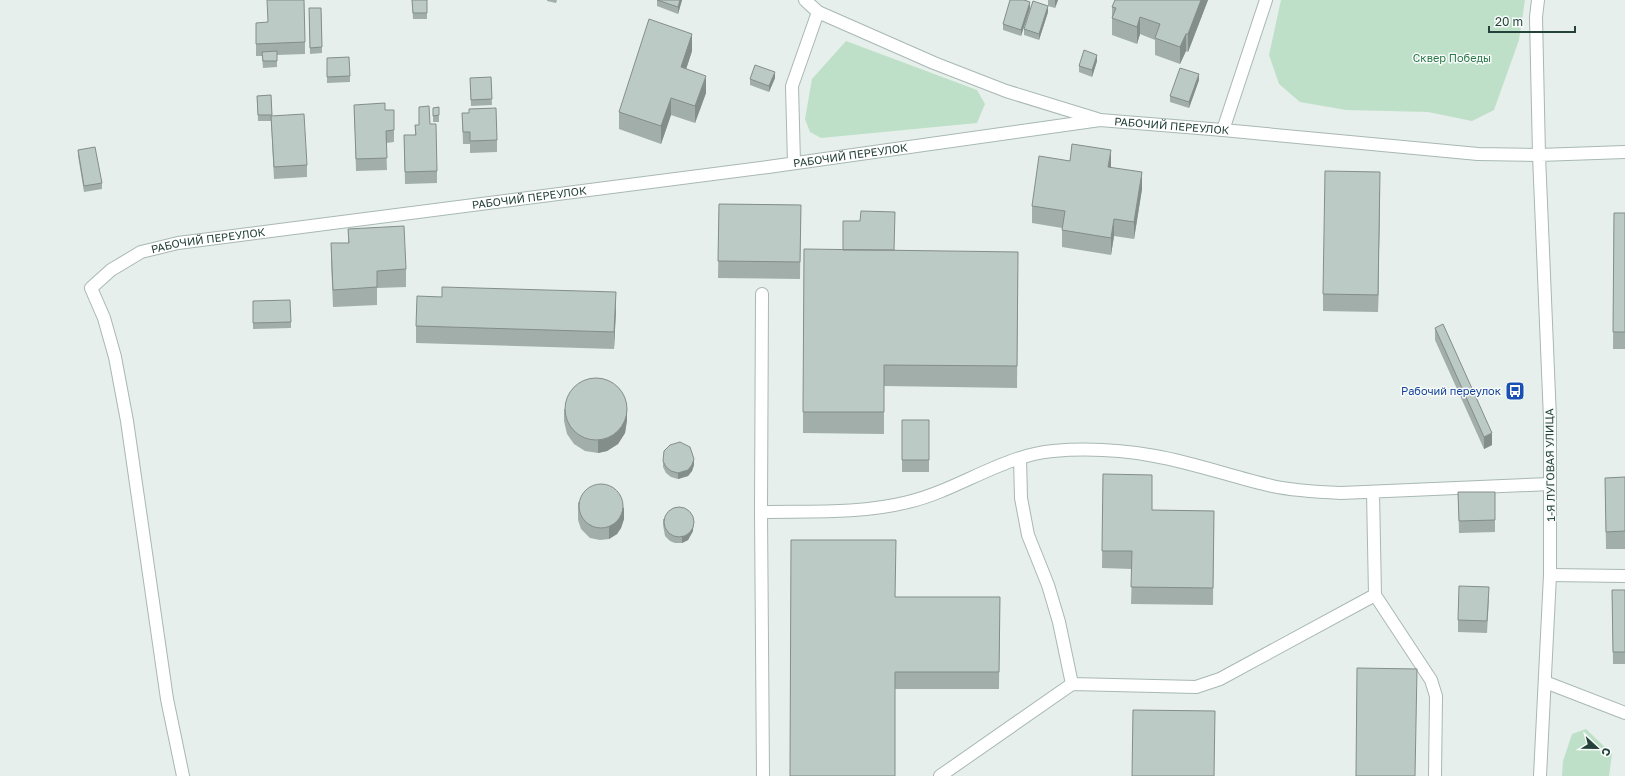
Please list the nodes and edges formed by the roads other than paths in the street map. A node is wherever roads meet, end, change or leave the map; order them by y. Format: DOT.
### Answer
graph roads {
  1 [pos="805,0"];
  2 [pos="1266,0"];
  3 [pos="1538,0"];
  4 [pos="818,12"];
  5 [pos="1100,120"];
  6 [pos="1224,130"];
  7 [pos="1625,152"];
  8 [pos="1539,155"];
  9 [pos="794,163"];
  10 [pos="762,294"];
  11 [pos="1020,458"];
  12 [pos="1550,484"];
  13 [pos="1373,492"];
  14 [pos="760,512"];
  15 [pos="1550,576"];
  16 [pos="1625,576"];
  17 [pos="1375,595"];
  18 [pos="1545,682"];
  19 [pos="1072,684"];
  20 [pos="1625,713"];
  21 [pos="183,776"];
  22 [pos="763,776"];
  23 [pos="940,776"];
  24 [pos="1435,776"];
  25 [pos="1540,776"];
  1 -- 4 [label="street"];
  2 -- 6 [label="street"];
  3 -- 8 [label="street, 1-Я ЛУГОВАЯ УЛИЦА"];
  4 -- 5 [label="street"];
  4 -- 9 [label="street"];
  5 -- 6 [label="street, РАБОЧИЙ ПЕРЕУЛОК"];
  5 -- 9 [label="street, РАБОЧИЙ ПЕРЕУЛОК"];
  6 -- 8 [label="street, РАБОЧИЙ ПЕРЕУЛОК"];
  7 -- 8 [label="street, РАБОЧИЙ ПЕРЕУЛОК"];
  8 -- 12 [label="street, 1-Я ЛУГОВАЯ УЛИЦА"];
  9 -- 21 [label="street, РАБОЧИЙ ПЕРЕУЛОК"];
  10 -- 14 [label="street"];
  11 -- 13 [label="street"];
  11 -- 14 [label="street"];
  11 -- 19 [label="street"];
  12 -- 13 [label="street"];
  12 -- 15 [label="street, 1-Я ЛУГОВАЯ УЛИЦА"];
  13 -- 17 [label="street"];
  14 -- 22 [label="street"];
  15 -- 16 [label="street"];
  15 -- 18 [label="street, 1-Я ЛУГОВАЯ УЛИЦА"];
  17 -- 19 [label="street"];
  17 -- 24 [label="street"];
  18 -- 20 [label="street"];
  18 -- 25 [label="street, 1-Я ЛУГОВАЯ УЛИЦА"];
  19 -- 23 [label="street"];
}
